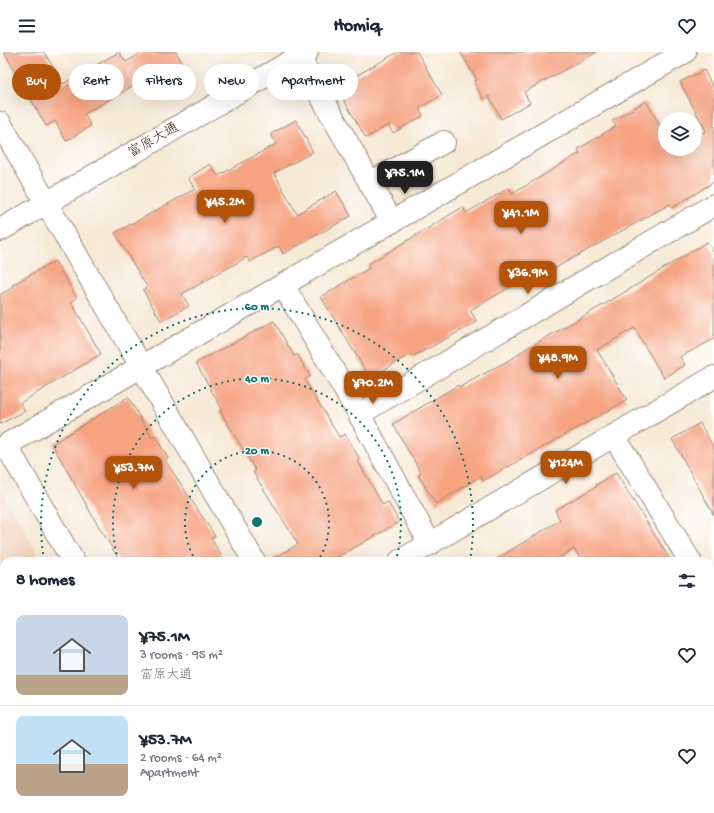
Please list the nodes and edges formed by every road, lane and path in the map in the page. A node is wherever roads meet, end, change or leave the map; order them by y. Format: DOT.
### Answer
graph roads {
  1 [pos="685,52"];
  2 [pos="303,54"];
  3 [pos="0,123"];
  4 [pos="444,142"];
  5 [pos="370,183"];
  6 [pos="46,203"];
  7 [pos="714,205"];
  8 [pos="392,222"];
  9 [pos="0,230"];
  10 [pos="283,285"];
  11 [pos="142,367"];
  12 [pos="714,378"];
  13 [pos="359,414"];
  14 [pos="614,436"];
  15 [pos="430,544"];
  16 [pos="71,557"];
  17 [pos="252,557"];
  18 [pos="407,557"];
  19 [pos="688,557"];
  1 -- 8 [label="street"];
  2 -- 5 [label="street"];
  2 -- 6 [label="street, 富原大通"];
  3 -- 6 [label="street"];
  4 -- 5 [label="street"];
  5 -- 8 [label="street"];
  6 -- 9 [label="street, 富原大通"];
  6 -- 11 [label="street"];
  7 -- 13 [label="street"];
  8 -- 10 [label="street"];
  10 -- 11 [label="street"];
  10 -- 13 [label="street"];
  11 -- 16 [label="street"];
  11 -- 17 [label="street"];
  12 -- 14 [label="street"];
  13 -- 15 [label="street"];
  14 -- 15 [label="street"];
  14 -- 19 [label="street"];
  15 -- 18 [label="street"];
}
